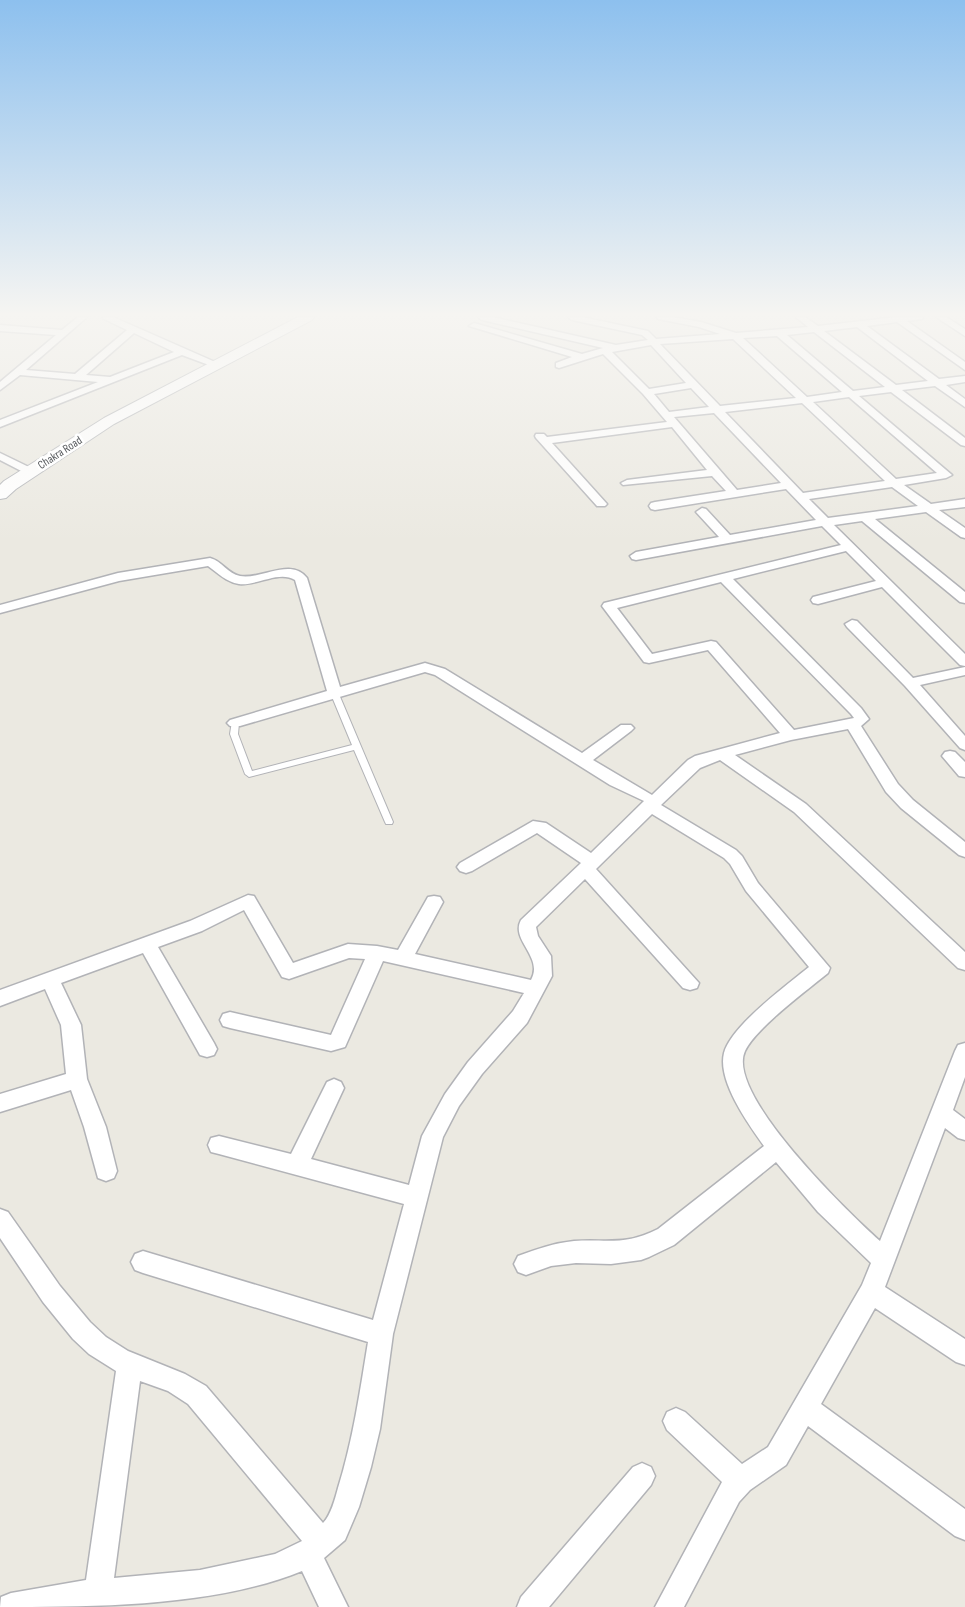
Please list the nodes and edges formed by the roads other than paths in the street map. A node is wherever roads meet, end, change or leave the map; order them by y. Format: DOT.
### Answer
graph roads {
  1 [pos="81,392"];
  2 [pos="165,392"];
  3 [pos="647,392"];
  4 [pos="699,392"];
  5 [pos="797,392"];
  6 [pos="849,392"];
  7 [pos="866,392"];
  8 [pos="900,392"];
  9 [pos="949,392"];
  10 [pos="851,394"];
  11 [pos="806,400"];
  12 [pos="965,404"];
  13 [pos="716,410"];
  14 [pos="670,420"];
  15 [pos="0,424"];
  16 [pos="965,443"];
  17 [pos="0,456"];
  18 [pos="30,472"];
  19 [pos="716,472"];
  20 [pos="894,483"];
  21 [pos="627,484"];
  22 [pos="790,485"];
  23 [pos="3,488"];
  24 [pos="735,495"];
  25 [pos="801,496"];
  26 [pos="965,503"];
  27 [pos="601,504"];
  28 [pos="655,506"];
  29 [pos="932,509"];
  30 [pos="702,512"];
  31 [pos="865,517"];
  32 [pos="826,522"];
  33 [pos="965,534"];
  34 [pos="728,540"];
  35 [pos="849,546"];
  36 [pos="636,556"];
  37 [pos="723,577"];
  38 [pos="884,583"];
  39 [pos="965,599"];
  40 [pos="818,600"];
  41 [pos="0,609"];
  42 [pos="852,624"];
  43 [pos="965,662"];
  44 [pos="965,670"];
  45 [pos="910,682"];
  46 [pos="334,692"];
  47 [pos="234,722"];
  48 [pos="852,723"];
  49 [pos="626,728"];
  50 [pos="790,735"];
  51 [pos="965,745"];
  52 [pos="357,747"];
  53 [pos="965,753"];
  54 [pos="723,754"];
  55 [pos="582,760"];
  56 [pos="965,772"];
  57 [pos="647,800"];
  58 [pos="389,822"];
  59 [pos="965,851"];
  60 [pos="588,865"];
  61 [pos="466,867"];
  62 [pos="434,902"];
  63 [pos="148,944"];
  64 [pos="377,953"];
  65 [pos="403,958"];
  66 [pos="965,963"];
  67 [pos="50,980"];
  68 [pos="690,983"];
  69 [pos="537,989"];
  70 [pos="0,998"];
  71 [pos="230,1020"];
  72 [pos="207,1049"];
  73 [pos="964,1059"];
  74 [pos="77,1079"];
  75 [pos="334,1088"];
  76 [pos="0,1103"];
  77 [pos="940,1112"];
  78 [pos="965,1131"];
  79 [pos="219,1145"];
  80 [pos="778,1148"];
  81 [pos="297,1165"];
  82 [pos="106,1171"];
  83 [pos="417,1197"];
  84 [pos="0,1219"];
  85 [pos="884,1260"];
  86 [pos="144,1262"];
  87 [pos="526,1264"];
  88 [pos="871,1292"];
  89 [pos="382,1334"];
  90 [pos="965,1353"];
  91 [pos="130,1363"];
  92 [pos="805,1408"];
  93 [pos="676,1421"];
  94 [pos="642,1476"];
  95 [pos="741,1481"];
  96 [pos="965,1526"];
  97 [pos="315,1548"];
  98 [pos="98,1593"];
  99 [pos="11,1607"];
  100 [pos="334,1607"];
  101 [pos="532,1607"];
  102 [pos="669,1607"];
  1 -- 15 [label="street"];
  2 -- 18 [label="main road, Chakra Road"];
  3 -- 14 [label="street"];
  4 -- 13 [label="street"];
  5 -- 11 [label="street"];
  6 -- 10 [label="street"];
  7 -- 10 [label="street"];
  8 -- 16 [label="street"];
  9 -- 12 [label="street"];
  10 -- 11 [label="street"];
  10 -- 20 [label="street"];
  11 -- 13 [label="street"];
  11 -- 20 [label="street"];
  13 -- 14 [label="street"];
  13 -- 22 [label="street"];
  14 -- 19 [label="street"];
  14 -- 27 [label="street"];
  17 -- 18 [label="street"];
  18 -- 23 [label="main road, Chakra Road"];
  19 -- 21 [label="street"];
  19 -- 24 [label="street"];
  20 -- 25 [label="street"];
  20 -- 29 [label="street"];
  22 -- 24 [label="street"];
  22 -- 25 [label="street"];
  24 -- 28 [label="street"];
  25 -- 32 [label="street"];
  26 -- 29 [label="street"];
  29 -- 31 [label="street"];
  29 -- 33 [label="street"];
  30 -- 34 [label="street"];
  31 -- 32 [label="street"];
  31 -- 39 [label="street"];
  32 -- 34 [label="street"];
  32 -- 35 [label="street"];
  34 -- 36 [label="street"];
  35 -- 37 [label="street"];
  35 -- 38 [label="street"];
  37 -- 48 [label="street"];
  37 -- 50 [label="street"];
  38 -- 40 [label="street"];
  38 -- 43 [label="street"];
  41 -- 46 [label="street"];
  42 -- 45 [label="street"];
  44 -- 45 [label="street"];
  45 -- 51 [label="street"];
  46 -- 47 [label="street"];
  46 -- 52 [label="lane"];
  46 -- 55 [label="street"];
  47 -- 52 [label="lane"];
  48 -- 50 [label="street"];
  48 -- 59 [label="street"];
  49 -- 55 [label="street"];
  50 -- 54 [label="street"];
  52 -- 58 [label="lane"];
  53 -- 56 [label="street"];
  54 -- 57 [label="street"];
  54 -- 66 [label="street"];
  55 -- 57 [label="street"];
  57 -- 60 [label="street"];
  57 -- 80 [label="street"];
  60 -- 61 [label="street"];
  60 -- 68 [label="street"];
  60 -- 69 [label="street"];
  62 -- 65 [label="street"];
  63 -- 64 [label="street"];
  63 -- 67 [label="street"];
  63 -- 72 [label="street"];
  64 -- 65 [label="street"];
  64 -- 71 [label="street"];
  65 -- 69 [label="street"];
  67 -- 70 [label="street"];
  67 -- 74 [label="street"];
  69 -- 83 [label="street"];
  73 -- 77 [label="street"];
  74 -- 76 [label="street"];
  74 -- 82 [label="street"];
  75 -- 81 [label="street"];
  77 -- 78 [label="street"];
  77 -- 85 [label="street"];
  79 -- 81 [label="street"];
  80 -- 85 [label="street"];
  80 -- 87 [label="street"];
  81 -- 83 [label="street"];
  83 -- 89 [label="street"];
  84 -- 91 [label="street"];
  85 -- 88 [label="street"];
  86 -- 89 [label="street"];
  88 -- 90 [label="street"];
  88 -- 92 [label="street"];
  89 -- 97 [label="street"];
  91 -- 97 [label="street"];
  91 -- 98 [label="street"];
  92 -- 95 [label="street"];
  92 -- 96 [label="street"];
  93 -- 95 [label="street"];
  94 -- 101 [label="street"];
  95 -- 102 [label="street"];
  97 -- 98 [label="street"];
  97 -- 100 [label="street"];
  98 -- 99 [label="street"];
}
